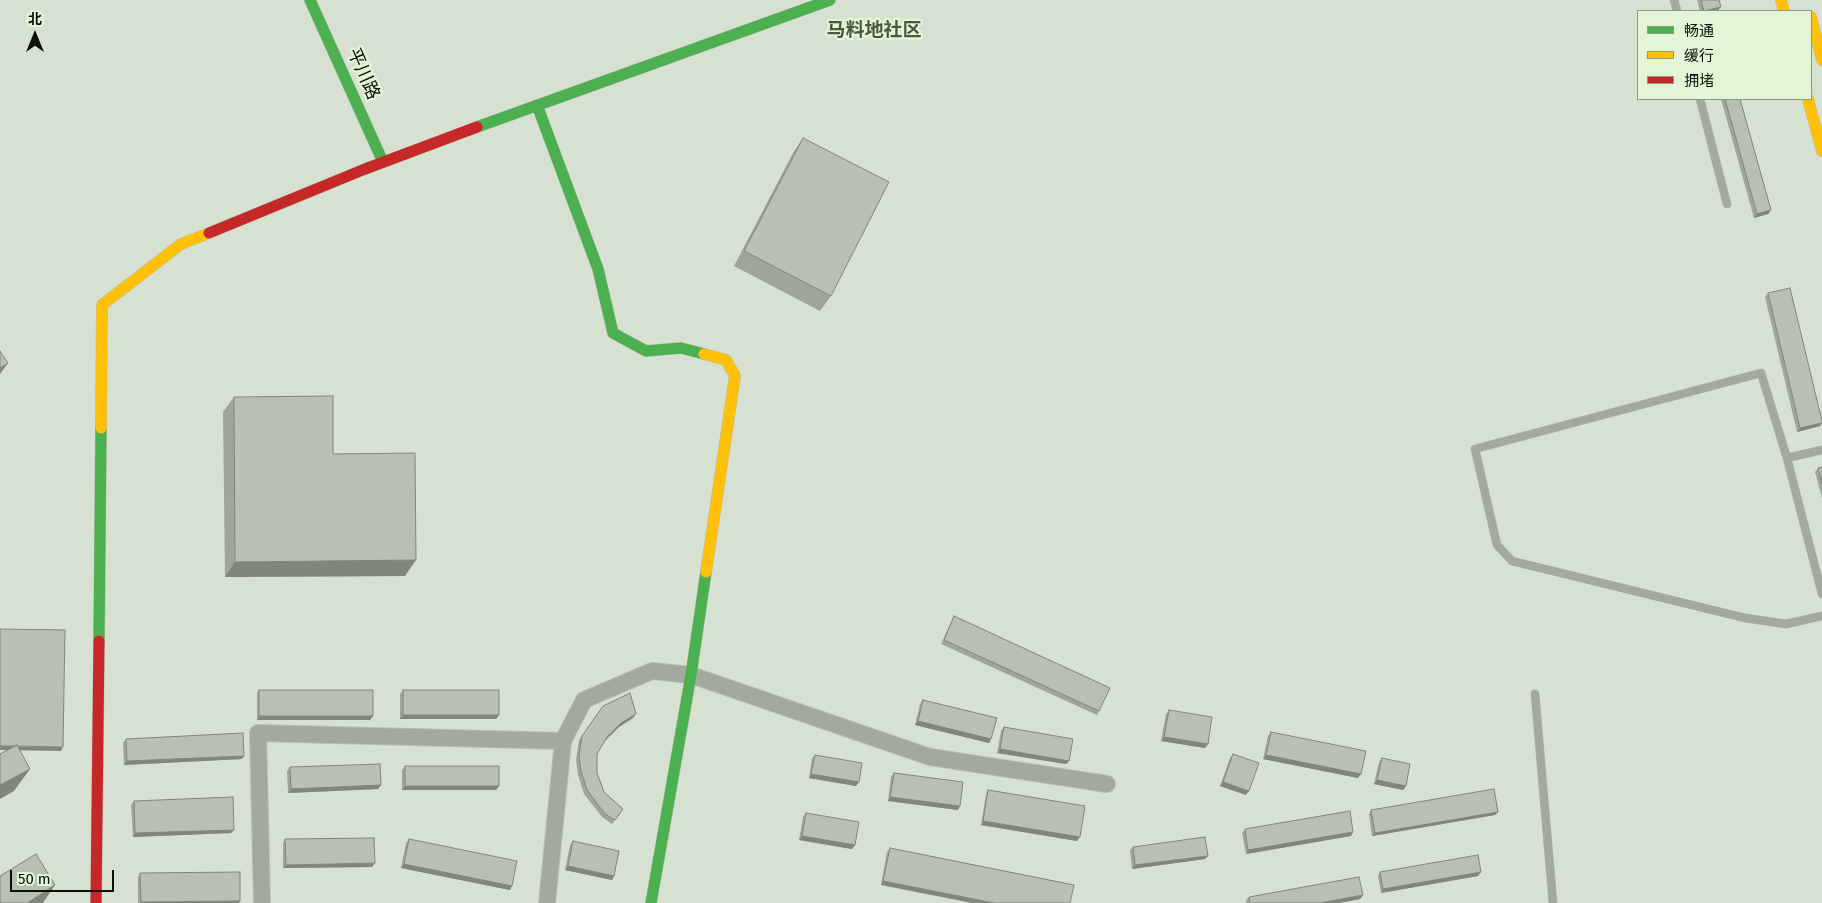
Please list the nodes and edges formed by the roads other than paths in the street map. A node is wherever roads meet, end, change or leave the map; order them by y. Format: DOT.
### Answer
graph roads {
  1 [pos="310,0"];
  2 [pos="830,0"];
  3 [pos="1812,22"];
  4 [pos="1822,60"];
  5 [pos="1700,100"];
  6 [pos="1808,100"];
  7 [pos="537,105"];
  8 [pos="1822,151"];
  9 [pos="384,162"];
  10 [pos="1727,204"];
  11 [pos="1822,450"];
  12 [pos="1787,458"];
  13 [pos="1822,594"];
  14 [pos="1822,616"];
  15 [pos="691,675"];
  16 [pos="1534,694"];
  17 [pos="563,741"];
  18 [pos="1108,784"];
  19 [pos="96,903"];
  20 [pos="262,903"];
  21 [pos="547,903"];
  22 [pos="651,903"];
  23 [pos="1553,903"];
  1 -- 9 [label="main road, 平川路"];
  2 -- 7 [label="main road"];
  3 -- 4 [label="main road"];
  5 -- 10 [label="lane"];
  6 -- 8 [label="main road"];
  7 -- 9 [label="main road"];
  7 -- 15 [label="main road"];
  9 -- 19 [label="main road"];
  11 -- 12 [label="lane"];
  12 -- 13 [label="lane"];
  12 -- 14 [label="lane"];
  15 -- 17 [label="street"];
  15 -- 18 [label="street"];
  15 -- 22 [label="main road"];
  16 -- 23 [label="lane"];
  17 -- 20 [label="street"];
  17 -- 21 [label="street"];
}
